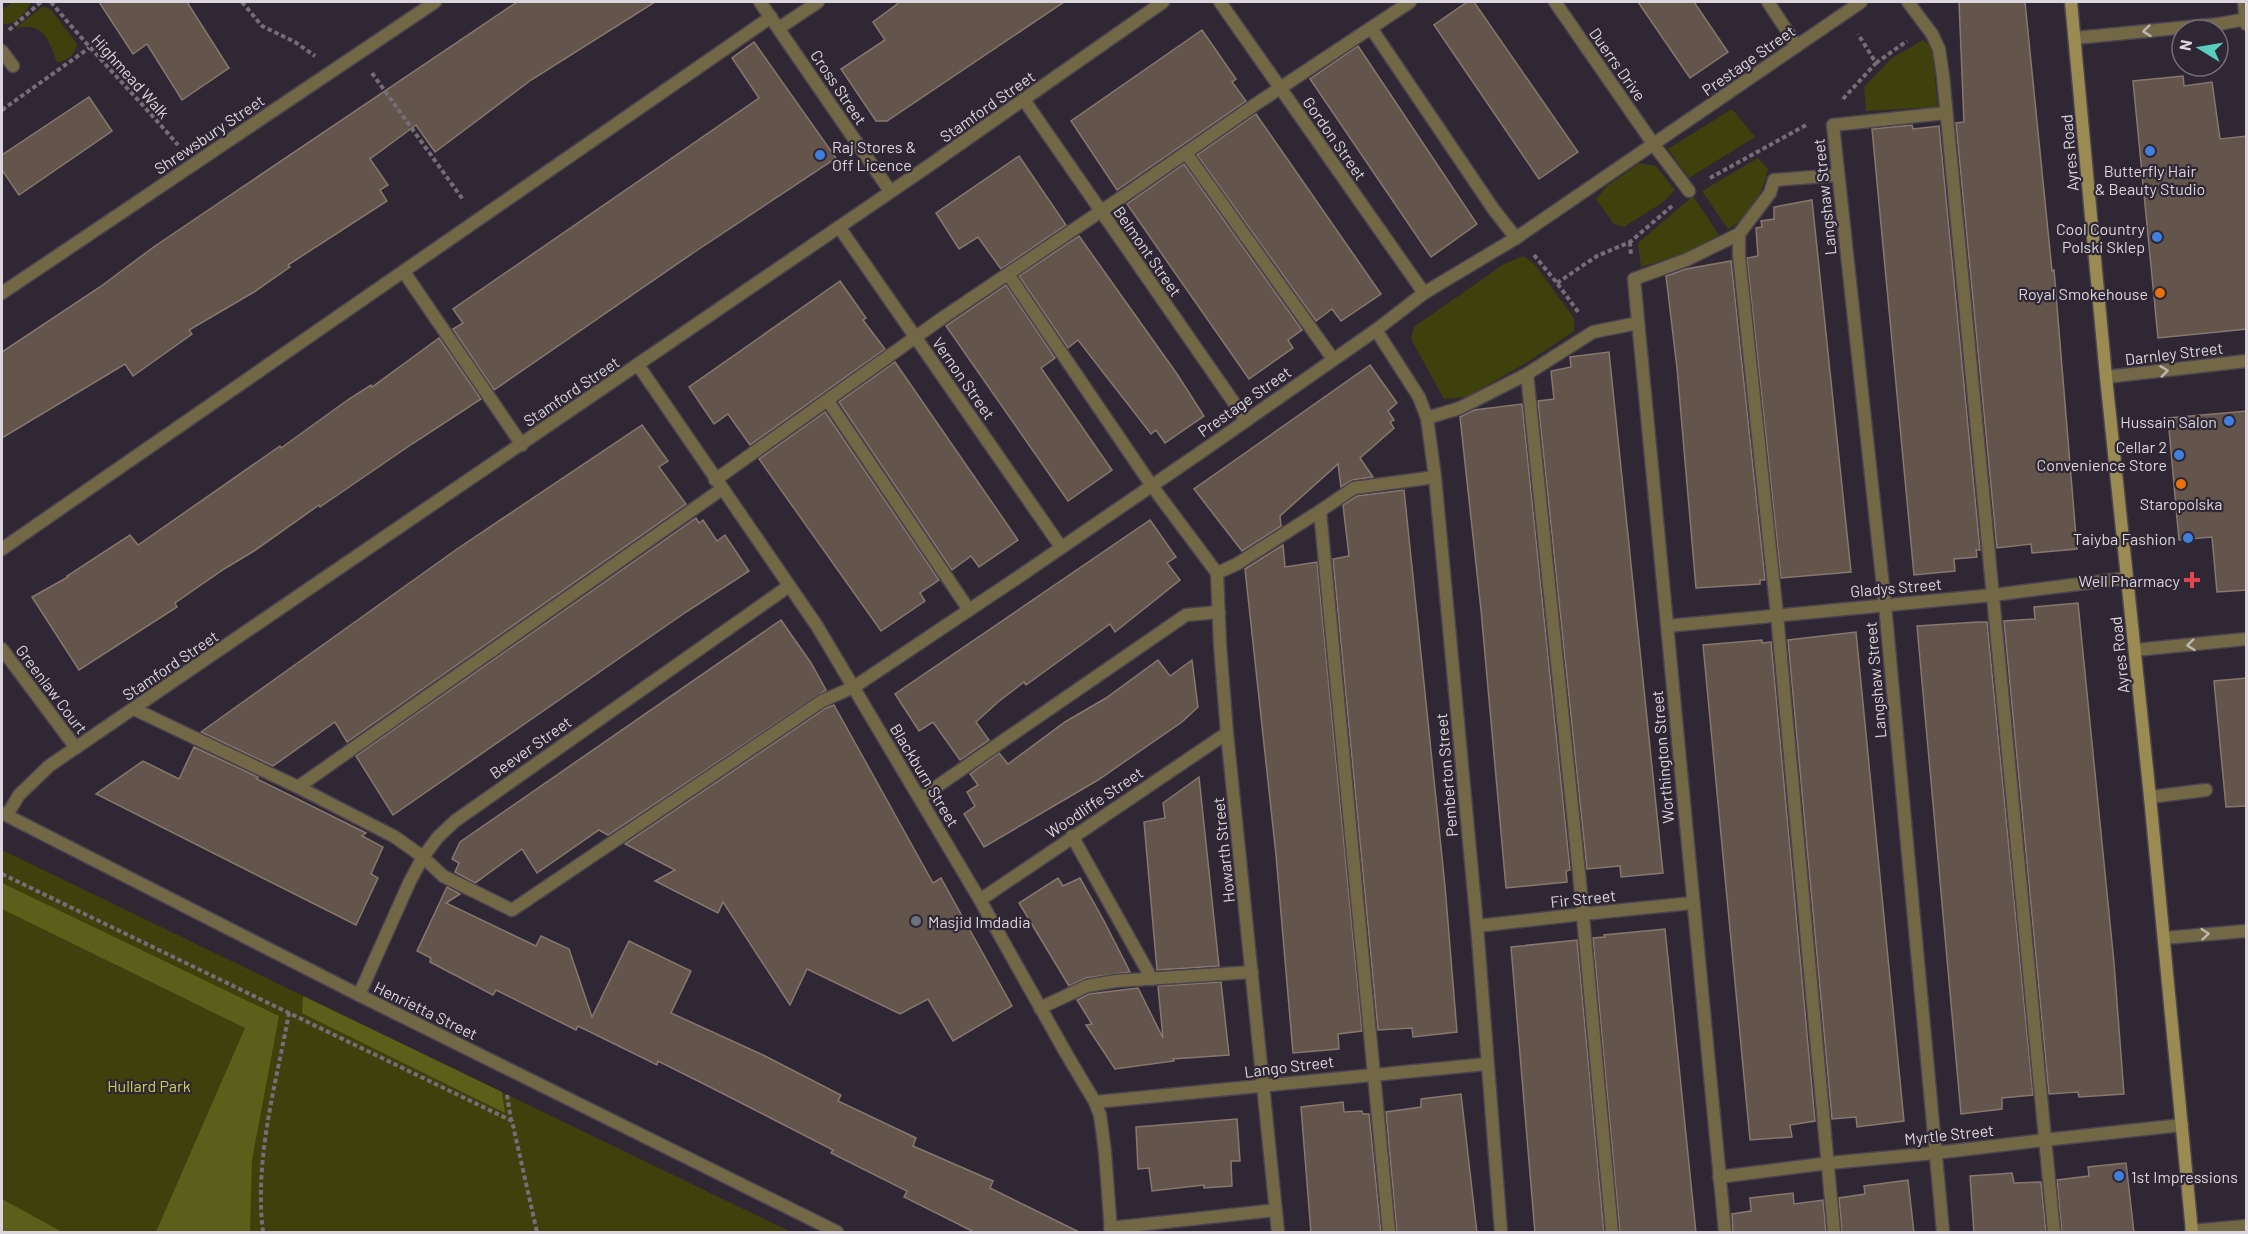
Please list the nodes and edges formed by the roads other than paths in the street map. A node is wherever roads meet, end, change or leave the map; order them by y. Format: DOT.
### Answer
graph roads {
  1 [pos="435,2"];
  2 [pos="760,2"];
  3 [pos="818,2"];
  4 [pos="1163,2"];
  5 [pos="1220,2"];
  6 [pos="1410,2"];
  7 [pos="1555,2"];
  8 [pos="1768,2"];
  9 [pos="1861,2"];
  10 [pos="1908,2"];
  11 [pos="2071,2"];
  12 [pos="2244,2"];
  13 [pos="771,17"];
  14 [pos="2246,21"];
  15 [pos="779,28"];
  16 [pos="1371,28"];
  17 [pos="2075,38"];
  18 [pos="1797,46"];
  19 [pos="2,51"];
  20 [pos="13,66"];
  21 [pos="1279,89"];
  22 [pos="1024,100"];
  23 [pos="1946,113"];
  24 [pos="1654,145"];
  25 [pos="1186,153"];
  26 [pos="1838,175"];
  27 [pos="890,191"];
  28 [pos="1689,191"];
  29 [pos="1100,211"];
  30 [pos="839,227"];
  31 [pos="1739,234"];
  32 [pos="1516,237"];
  33 [pos="404,272"];
  34 [pos="1008,274"];
  35 [pos="2,293"];
  36 [pos="1424,293"];
  37 [pos="1638,323"];
  38 [pos="1376,330"];
  39 [pos="916,337"];
  40 [pos="1333,359"];
  41 [pos="2247,361"];
  42 [pos="638,365"];
  43 [pos="1527,374"];
  44 [pos="2106,377"];
  45 [pos="828,401"];
  46 [pos="1428,418"];
  47 [pos="1246,420"];
  48 [pos="522,445"];
  49 [pos="1435,477"];
  50 [pos="718,484"];
  51 [pos="1152,486"];
  52 [pos="1320,512"];
  53 [pos="1061,547"];
  54 [pos="2,549"];
  55 [pos="1217,573"];
  56 [pos="2127,578"];
  57 [pos="789,586"];
  58 [pos="1993,594"];
  59 [pos="1885,605"];
  60 [pos="969,610"];
  61 [pos="1219,612"];
  62 [pos="1777,615"];
  63 [pos="1667,626"];
  64 [pos="2247,639"];
  65 [pos="2,650"];
  66 [pos="2135,651"];
  67 [pos="854,687"];
  68 [pos="134,709"];
  69 [pos="1227,733"];
  70 [pos="76,748"];
  71 [pos="298,787"];
  72 [pos="2206,790"];
  73 [pos="2150,797"];
  74 [pos="920,798"];
  75 [pos="4,814"];
  76 [pos="1072,836"];
  77 [pos="423,857"];
  78 [pos="980,900"];
  79 [pos="1692,903"];
  80 [pos="1583,914"];
  81 [pos="1477,926"];
  82 [pos="2247,931"];
  83 [pos="2164,938"];
  84 [pos="1252,972"];
  85 [pos="1152,979"];
  86 [pos="359,995"];
  87 [pos="1040,1008"];
  88 [pos="1487,1064"];
  89 [pos="1374,1074"];
  90 [pos="1263,1087"];
  91 [pos="1095,1102"];
  92 [pos="2181,1125"];
  93 [pos="2044,1140"];
  94 [pos="1935,1153"];
  95 [pos="1829,1163"];
  96 [pos="1719,1177"];
  97 [pos="1276,1210"];
  98 [pos="2247,1226"];
  99 [pos="1110,1231"];
  100 [pos="2192,1232"];
  101 [pos="837,1233"];
  102 [pos="1278,1233"];
  103 [pos="1389,1233"];
  104 [pos="1501,1233"];
  105 [pos="1612,1233"];
  106 [pos="1725,1233"];
  107 [pos="1834,1233"];
  108 [pos="1943,1233"];
  109 [pos="2054,1233"];
  1 -- 35 [label="street, Shrewsbury Street"];
  2 -- 13 [label="street, Cross Street"];
  3 -- 15 [label="street"];
  4 -- 22 [label="street, Stamford Street"];
  5 -- 21 [label="street, Gordon Street"];
  6 -- 16 [label="street"];
  7 -- 24 [label="street, Duerrs Drive"];
  8 -- 18 [label="street"];
  9 -- 18 [label="street, Prestage Street"];
  10 -- 23 [label="street"];
  11 -- 17 [label="street, Ayres Road"];
  12 -- 14 [label="street"];
  13 -- 15 [label="street, Cross Street"];
  13 -- 33 [label="street"];
  14 -- 17 [label="street, one-way"];
  15 -- 27 [label="street, Cross Street"];
  16 -- 21 [label="street"];
  16 -- 32 [label="street"];
  17 -- 44 [label="street, Ayres Road"];
  18 -- 24 [label="street, Prestage Street"];
  19 -- 20 [label="street"];
  21 -- 25 [label="street"];
  21 -- 36 [label="street, Gordon Street"];
  22 -- 27 [label="street, Stamford Street"];
  22 -- 29 [label="street, Belmont Street"];
  23 -- 26 [label="street, Langshaw Street"];
  23 -- 58 [label="street"];
  24 -- 28 [label="street"];
  24 -- 32 [label="street, Prestage Street"];
  25 -- 29 [label="street"];
  25 -- 40 [label="street"];
  26 -- 31 [label="street"];
  26 -- 59 [label="street, Langshaw Street"];
  27 -- 30 [label="street, Stamford Street"];
  29 -- 34 [label="street"];
  29 -- 47 [label="street, Belmont Street"];
  30 -- 39 [label="street, Vernon Street"];
  30 -- 42 [label="street, Stamford Street"];
  31 -- 37 [label="street, Worthington Street"];
  31 -- 62 [label="street"];
  32 -- 36 [label="street, Prestage Street"];
  33 -- 48 [label="street"];
  33 -- 54 [label="street"];
  34 -- 39 [label="street"];
  34 -- 51 [label="street"];
  36 -- 38 [label="street, Prestage Street"];
  37 -- 43 [label="street"];
  37 -- 63 [label="street, Worthington Street"];
  38 -- 40 [label="street, Prestage Street"];
  38 -- 46 [label="street, Pemberton Street"];
  39 -- 45 [label="street"];
  39 -- 53 [label="street, Vernon Street"];
  40 -- 47 [label="street, Prestage Street"];
  44 -- 41 [label="street, Darnley Street, one-way"];
  42 -- 48 [label="street, Stamford Street"];
  42 -- 50 [label="street, Blackburn Street"];
  43 -- 46 [label="street"];
  43 -- 80 [label="street"];
  44 -- 56 [label="street, Ayres Road"];
  45 -- 50 [label="street"];
  45 -- 60 [label="street"];
  46 -- 49 [label="street, Pemberton Street"];
  47 -- 51 [label="street, Prestage Street"];
  48 -- 68 [label="street, Stamford Street"];
  49 -- 52 [label="street"];
  49 -- 81 [label="street, Pemberton Street"];
  50 -- 57 [label="street, Blackburn Street"];
  50 -- 71 [label="street"];
  51 -- 53 [label="street, Prestage Street"];
  51 -- 55 [label="street"];
  52 -- 55 [label="street"];
  52 -- 89 [label="street"];
  53 -- 60 [label="street, Prestage Street"];
  55 -- 61 [label="street, Howarth Street"];
  56 -- 58 [label="street, Gladys Street"];
  56 -- 66 [label="street, Ayres Road"];
  57 -- 67 [label="street, Blackburn Street"];
  57 -- 77 [label="street, Beever Street"];
  58 -- 59 [label="street, Gladys Street"];
  58 -- 93 [label="street"];
  59 -- 62 [label="street, Gladys Street"];
  59 -- 94 [label="street, Langshaw Street"];
  60 -- 67 [label="street, Prestage Street"];
  61 -- 69 [label="street, Howarth Street"];
  61 -- 74 [label="street"];
  62 -- 63 [label="street, Gladys Street"];
  62 -- 95 [label="street"];
  63 -- 79 [label="street, Worthington Street"];
  64 -- 66 [label="street, one-way"];
  65 -- 70 [label="street, Greenlaw Court"];
  66 -- 73 [label="street, Ayres Road"];
  67 -- 74 [label="street, Blackburn Street"];
  67 -- 77 [label="street, Prestage Street"];
  68 -- 70 [label="street, Stamford Street"];
  68 -- 71 [label="street"];
  69 -- 76 [label="street, Woodliffe Street"];
  69 -- 84 [label="street, Howarth Street"];
  70 -- 75 [label="street, Stamford Street"];
  71 -- 77 [label="street"];
  72 -- 73 [label="street"];
  73 -- 83 [label="street, Ayres Road"];
  74 -- 78 [label="street, Blackburn Street"];
  75 -- 86 [label="street, Henrietta Street"];
  76 -- 78 [label="street, Woodliffe Street"];
  76 -- 85 [label="street"];
  77 -- 86 [label="street, Beever Street"];
  78 -- 87 [label="street, Blackburn Street"];
  79 -- 80 [label="street, Fir Street"];
  79 -- 96 [label="street, Worthington Street"];
  80 -- 81 [label="street, Fir Street"];
  80 -- 105 [label="street"];
  81 -- 88 [label="street, Pemberton Street"];
  83 -- 82 [label="street, one-way"];
  83 -- 92 [label="street, Ayres Road"];
  84 -- 85 [label="street"];
  84 -- 90 [label="street, Howarth Street"];
  85 -- 87 [label="street"];
  86 -- 101 [label="street, Henrietta Street"];
  87 -- 91 [label="street, Blackburn Street"];
  88 -- 89 [label="street, Lango Street"];
  88 -- 104 [label="street, Pemberton Street"];
  89 -- 90 [label="street, Lango Street"];
  89 -- 103 [label="street"];
  90 -- 91 [label="street, Lango Street"];
  90 -- 97 [label="street, Howarth Street"];
  91 -- 99 [label="street, Blackburn Street"];
  92 -- 93 [label="street, Myrtle Street"];
  92 -- 100 [label="street, Ayres Road"];
  93 -- 94 [label="street, Myrtle Street"];
  93 -- 109 [label="street"];
  94 -- 95 [label="street, Myrtle Street"];
  94 -- 108 [label="street, Langshaw Street"];
  95 -- 96 [label="street, Myrtle Street"];
  95 -- 107 [label="street"];
  96 -- 106 [label="street, Worthington Street"];
  97 -- 99 [label="street"];
  97 -- 102 [label="street, Howarth Street"];
  98 -- 100 [label="street"];
}
